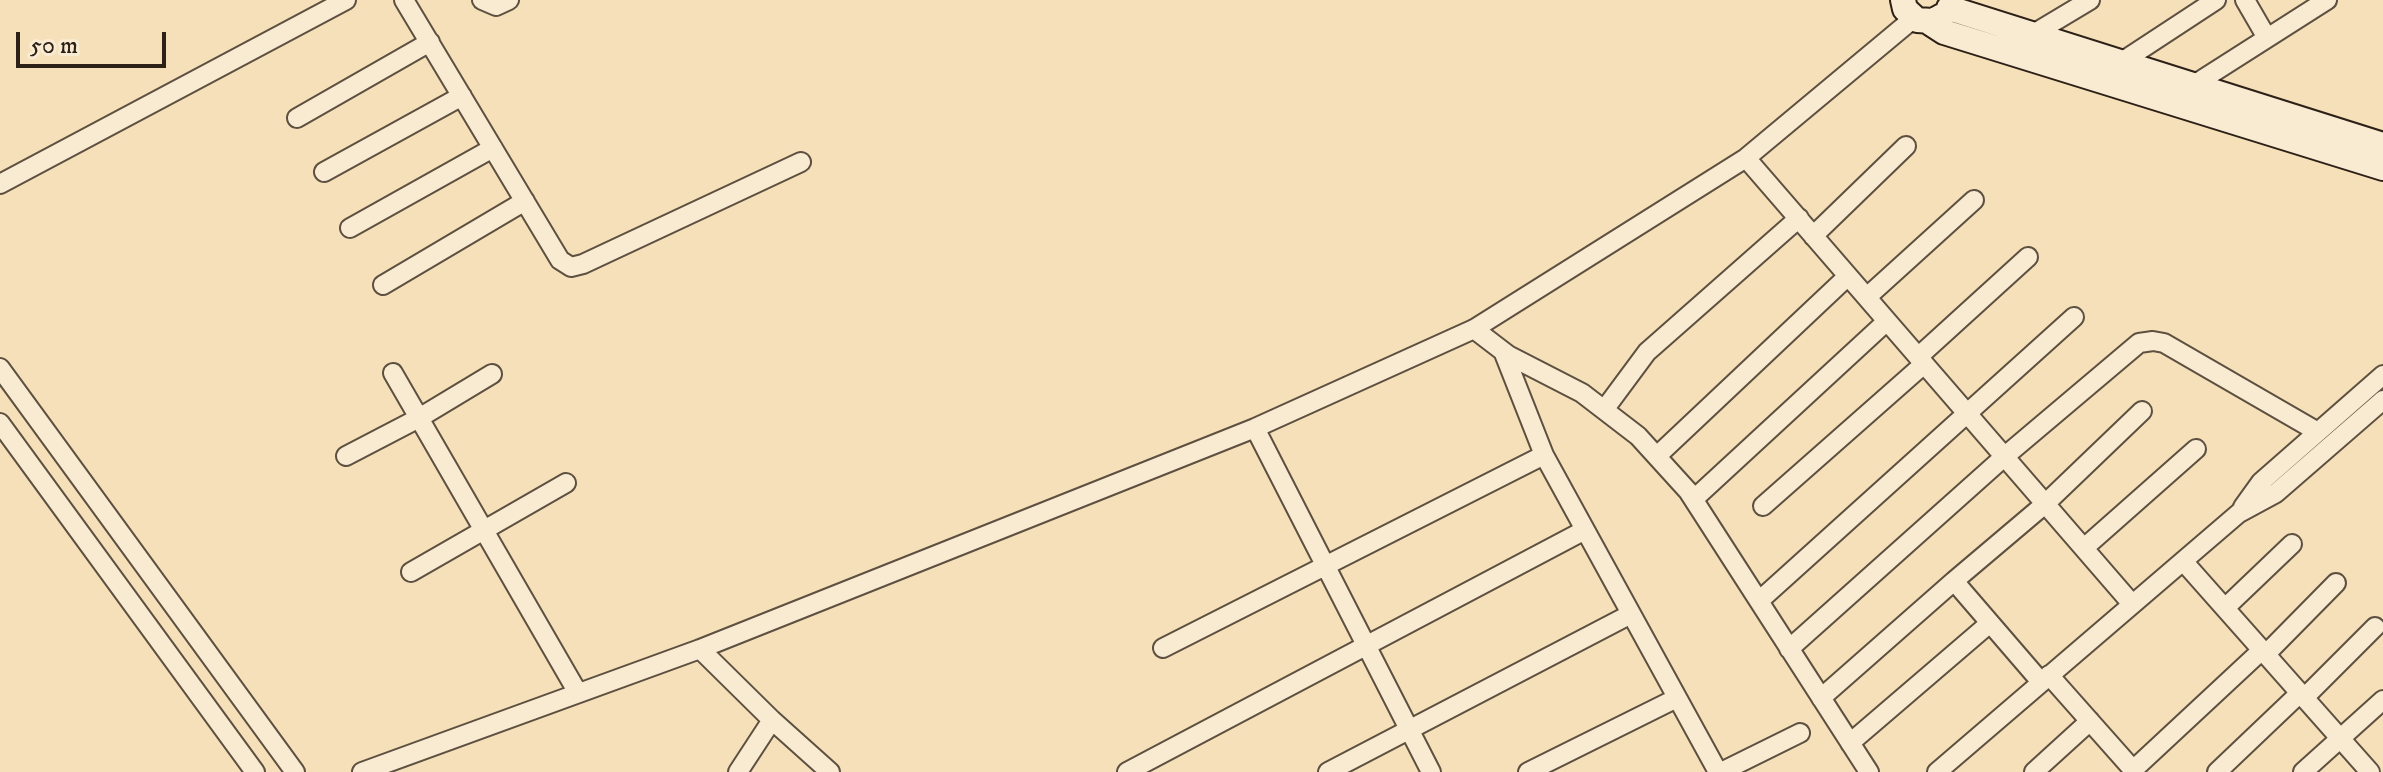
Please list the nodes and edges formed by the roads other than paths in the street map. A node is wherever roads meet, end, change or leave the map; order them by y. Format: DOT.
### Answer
graph roads {
  1 [pos="346,0"];
  2 [pos="404,0"];
  3 [pos="482,0"];
  4 [pos="509,0"];
  5 [pos="2090,0"];
  6 [pos="2216,0"];
  7 [pos="2245,0"];
  8 [pos="2327,0"];
  9 [pos="1950,4"];
  10 [pos="1915,13"];
  11 [pos="2030,36"];
  12 [pos="2267,38"];
  13 [pos="430,42"];
  14 [pos="2120,63"];
  15 [pos="2192,86"];
  16 [pos="462,96"];
  17 [pos="297,118"];
  18 [pos="2383,145"];
  19 [pos="1906,146"];
  20 [pos="493,148"];
  21 [pos="1746,158"];
  22 [pos="801,162"];
  23 [pos="2383,168"];
  24 [pos="324,172"];
  25 [pos="0,184"];
  26 [pos="1974,200"];
  27 [pos="525,201"];
  28 [pos="1799,218"];
  29 [pos="350,228"];
  30 [pos="1813,236"];
  31 [pos="2028,257"];
  32 [pos="1848,276"];
  33 [pos="383,285"];
  34 [pos="1867,297"];
  35 [pos="2074,317"];
  36 [pos="1887,321"];
  37 [pos="1474,329"];
  38 [pos="1503,351"];
  39 [pos="1921,361"];
  40 [pos="0,368"];
  41 [pos="393,373"];
  42 [pos="492,374"];
  43 [pos="2383,375"];
  44 [pos="2383,400"];
  45 [pos="1604,410"];
  46 [pos="2142,411"];
  47 [pos="1966,412"];
  48 [pos="419,418"];
  49 [pos="0,423"];
  50 [pos="1255,428"];
  51 [pos="2318,432"];
  52 [pos="2196,449"];
  53 [pos="1544,455"];
  54 [pos="346,456"];
  55 [pos="1657,456"];
  56 [pos="2004,457"];
  57 [pos="566,483"];
  58 [pos="1694,499"];
  59 [pos="2045,504"];
  60 [pos="1763,506"];
  61 [pos="2239,513"];
  62 [pos="483,529"];
  63 [pos="1585,530"];
  64 [pos="2292,544"];
  65 [pos="2084,548"];
  66 [pos="2183,561"];
  67 [pos="1326,567"];
  68 [pos="411,572"];
  69 [pos="1954,581"];
  70 [pos="2336,583"];
  71 [pos="1759,601"];
  72 [pos="2132,604"];
  73 [pos="2225,608"];
  74 [pos="1631,614"];
  75 [pos="1990,623"];
  76 [pos="2375,627"];
  77 [pos="1366,646"];
  78 [pos="1163,648"];
  79 [pos="700,649"];
  80 [pos="1789,649"];
  81 [pos="2264,652"];
  82 [pos="2045,679"];
  83 [pos="578,693"];
  84 [pos="2302,695"];
  85 [pos="1677,698"];
  86 [pos="1821,698"];
  87 [pos="2383,700"];
  88 [pos="772,720"];
  89 [pos="2090,721"];
  90 [pos="1409,729"];
  91 [pos="1800,733"];
  92 [pos="2340,738"];
  93 [pos="1850,743"];
  94 [pos="399,766"];
  95 [pos="2130,770"];
  96 [pos="255,772"];
  97 [pos="295,772"];
  98 [pos="362,772"];
  99 [pos="738,772"];
  100 [pos="830,772"];
  101 [pos="1127,772"];
  102 [pos="1328,772"];
  103 [pos="1431,772"];
  104 [pos="1528,772"];
  105 [pos="1719,772"];
  106 [pos="1869,772"];
  107 [pos="1937,772"];
  108 [pos="2034,772"];
  109 [pos="2217,772"];
  110 [pos="2303,772"];
  111 [pos="2370,772"];
  1 -- 25 [label="street"];
  2 -- 13 [label="street"];
  3 -- 4 [label="street"];
  5 -- 11 [label="street"];
  6 -- 14 [label="street"];
  7 -- 12 [label="street"];
  8 -- 12 [label="street"];
  9 -- 10 [label="main road"];
  9 -- 11 [label="main road"];
  10 -- 21 [label="street"];
  10 -- 23 [label="main road"];
  11 -- 14 [label="main road"];
  12 -- 15 [label="street"];
  13 -- 16 [label="street"];
  13 -- 17 [label="street"];
  14 -- 15 [label="main road"];
  15 -- 18 [label="main road"];
  16 -- 20 [label="street"];
  16 -- 24 [label="street"];
  19 -- 30 [label="street"];
  20 -- 27 [label="street"];
  20 -- 29 [label="street"];
  21 -- 28 [label="street"];
  21 -- 37 [label="street"];
  22 -- 27 [label="street"];
  26 -- 34 [label="street"];
  27 -- 33 [label="street"];
  28 -- 30 [label="street"];
  28 -- 45 [label="street"];
  30 -- 32 [label="street"];
  31 -- 39 [label="street"];
  32 -- 34 [label="street"];
  32 -- 55 [label="street"];
  34 -- 36 [label="street"];
  35 -- 47 [label="street"];
  36 -- 39 [label="street"];
  36 -- 58 [label="street"];
  37 -- 38 [label="street"];
  37 -- 50 [label="street"];
  38 -- 45 [label="street"];
  38 -- 53 [label="street"];
  39 -- 47 [label="street"];
  39 -- 60 [label="street"];
  40 -- 97 [label="street"];
  41 -- 48 [label="street"];
  42 -- 48 [label="street"];
  43 -- 51 [label="street"];
  44 -- 61 [label="street"];
  45 -- 55 [label="street"];
  46 -- 59 [label="street"];
  47 -- 56 [label="street"];
  47 -- 71 [label="street"];
  48 -- 54 [label="street"];
  48 -- 62 [label="street"];
  49 -- 96 [label="street"];
  50 -- 67 [label="street"];
  50 -- 79 [label="street"];
  51 -- 56 [label="street"];
  51 -- 61 [label="street"];
  52 -- 65 [label="street"];
  53 -- 63 [label="street"];
  53 -- 67 [label="street"];
  55 -- 58 [label="street"];
  56 -- 59 [label="street"];
  56 -- 80 [label="street"];
  57 -- 62 [label="street"];
  58 -- 71 [label="street"];
  59 -- 65 [label="street"];
  59 -- 69 [label="street"];
  61 -- 66 [label="street"];
  62 -- 68 [label="street"];
  62 -- 83 [label="street"];
  63 -- 74 [label="street"];
  63 -- 77 [label="street"];
  64 -- 73 [label="street"];
  65 -- 72 [label="street"];
  66 -- 72 [label="street"];
  66 -- 73 [label="street"];
  67 -- 77 [label="street"];
  67 -- 78 [label="street"];
  69 -- 75 [label="street"];
  69 -- 86 [label="street"];
  70 -- 81 [label="street"];
  71 -- 80 [label="street"];
  72 -- 82 [label="street"];
  73 -- 81 [label="street"];
  74 -- 85 [label="street"];
  74 -- 90 [label="street"];
  75 -- 82 [label="street"];
  75 -- 93 [label="street"];
  76 -- 84 [label="street"];
  77 -- 90 [label="street"];
  77 -- 101 [label="street"];
  79 -- 83 [label="street"];
  79 -- 88 [label="street"];
  80 -- 86 [label="street"];
  81 -- 84 [label="street"];
  81 -- 95 [label="street"];
  82 -- 89 [label="street"];
  82 -- 107 [label="street"];
  83 -- 94 [label="street"];
  84 -- 92 [label="street"];
  84 -- 109 [label="street"];
  85 -- 104 [label="street"];
  85 -- 105 [label="street"];
  86 -- 93 [label="street"];
  87 -- 92 [label="street"];
  88 -- 99 [label="street"];
  88 -- 100 [label="street"];
  89 -- 95 [label="street"];
  89 -- 108 [label="street"];
  90 -- 102 [label="street"];
  90 -- 103 [label="street"];
  91 -- 105 [label="street"];
  92 -- 110 [label="street"];
  92 -- 111 [label="street"];
  93 -- 106 [label="street"];
  94 -- 98 [label="street"];
}
